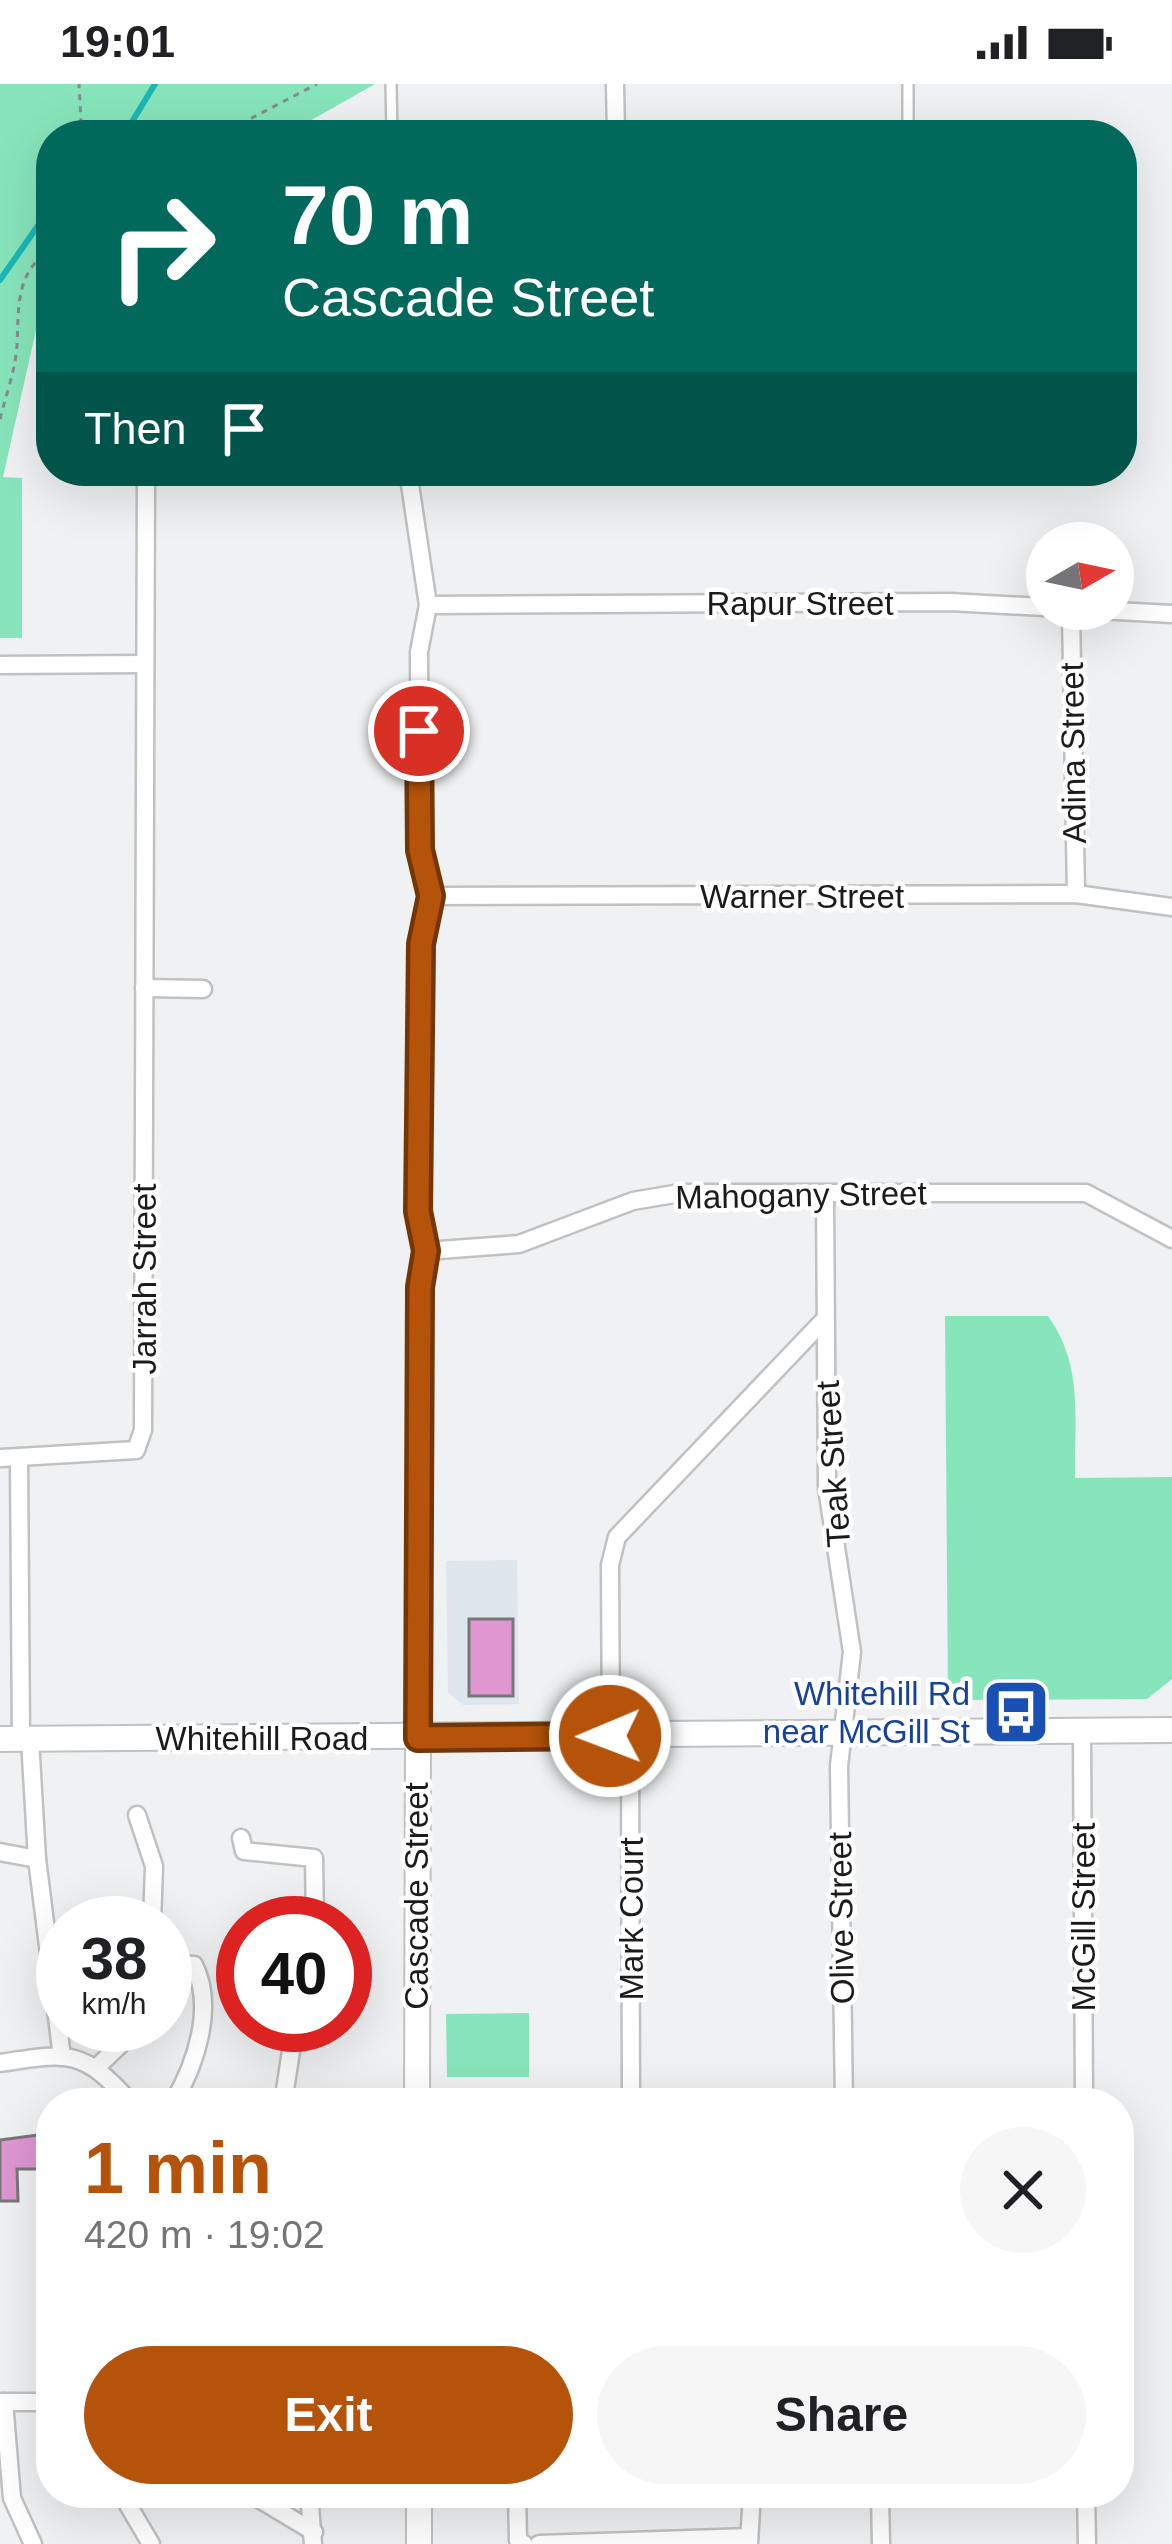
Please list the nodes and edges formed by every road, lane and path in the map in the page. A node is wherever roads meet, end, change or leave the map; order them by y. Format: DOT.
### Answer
graph roads {
  1 [pos="79,84"];
  2 [pos="317,84"];
  3 [pos="391,84"];
  4 [pos="616,84"];
  5 [pos="908,84"];
  6 [pos="81,120"];
  7 [pos="248,120"];
  8 [pos="392,120"];
  9 [pos="616,120"];
  10 [pos="908,120"];
  11 [pos="36,266"];
  12 [pos="0,419"];
  13 [pos="146,486"];
  14 [pos="410,486"];
  15 [pos="428,605"];
  16 [pos="1026,608"];
  17 [pos="1134,613"];
  18 [pos="1172,614"];
  19 [pos="1071,630"];
  20 [pos="142,664"];
  21 [pos="0,665"];
  22 [pos="1076,894"];
  23 [pos="431,896"];
  24 [pos="1172,907"];
  25 [pos="144,988"];
  26 [pos="203,988"];
  27 [pos="825,1194"];
  28 [pos="1172,1239"];
  29 [pos="426,1251"];
  30 [pos="822,1322"];
  31 [pos="9,1457"];
  32 [pos="1172,1730"];
  33 [pos="1082,1732"];
  34 [pos="844,1733"];
  35 [pos="620,1736"];
  36 [pos="418,1738"];
  37 [pos="17,1739"];
  38 [pos="137,1815"];
  39 [pos="241,1838"];
  40 [pos="0,1852"];
  41 [pos="37,1859"];
  42 [pos="153,1896"];
  43 [pos="315,1896"];
  44 [pos="192,1965"];
  45 [pos="113,2052"];
  46 [pos="291,2052"];
  47 [pos="62,2057"];
  48 [pos="0,2063"];
  49 [pos="98,2066"];
  50 [pos="118,2088"];
  51 [pos="181,2088"];
  52 [pos="285,2088"];
  53 [pos="417,2088"];
  54 [pos="632,2088"];
  55 [pos="844,2088"];
  56 [pos="1084,2088"];
  57 [pos="2,2402"];
  58 [pos="36,2402"];
  59 [pos="130,2508"];
  60 [pos="270,2508"];
  61 [pos="310,2508"];
  62 [pos="419,2508"];
  63 [pos="518,2508"];
  64 [pos="751,2508"];
  65 [pos="880,2508"];
  66 [pos="1086,2508"];
  67 [pos="313,2538"];
  68 [pos="749,2541"];
  69 [pos="33,2544"];
  70 [pos="151,2544"];
  71 [pos="419,2544"];
  72 [pos="524,2544"];
  73 [pos="539,2544"];
  74 [pos="881,2544"];
  75 [pos="1087,2544"];
  1 -- 6 [label="path"];
  2 -- 7 [label="path"];
  3 -- 8 [label="lane"];
  4 -- 9 [label="street"];
  5 -- 10 [label="lane"];
  11 -- 12 [label="path"];
  13 -- 20 [label="street, Jarrah Street"];
  14 -- 15 [label="street, Cascade Street"];
  15 -- 16 [label="street, Rapur Street"];
  15 -- 23 [label="street, Cascade Street"];
  17 -- 18 [label="street, Rapur Street"];
  19 -- 22 [label="street, Adina Street"];
  20 -- 21 [label="street"];
  20 -- 25 [label="street, Jarrah Street"];
  22 -- 23 [label="street, Warner Street"];
  22 -- 24 [label="street, Warner Street"];
  23 -- 29 [label="street, Cascade Street"];
  25 -- 26 [label="street"];
  25 -- 31 [label="street, Jarrah Street"];
  27 -- 28 [label="street, Mahogany Street"];
  27 -- 29 [label="street, Mahogany Street"];
  27 -- 30 [label="street, Teak Street"];
  29 -- 36 [label="street, Cascade Street"];
  30 -- 34 [label="street, Teak Street"];
  30 -- 35 [label="street, Mark Court"];
  31 -- 37 [label="street"];
  32 -- 33 [label="street, Whitehill Road"];
  33 -- 34 [label="street, Whitehill Road"];
  33 -- 56 [label="street, McGill Street"];
  34 -- 35 [label="street, Whitehill Road"];
  34 -- 55 [label="street, Olive Street"];
  35 -- 36 [label="street, Whitehill Road"];
  35 -- 54 [label="street, Mark Court"];
  36 -- 37 [label="street, Whitehill Road"];
  36 -- 53 [label="street, Cascade Street"];
  37 -- 41 [label="street"];
  38 -- 42 [label="street"];
  39 -- 43 [label="street"];
  40 -- 41 [label="street"];
  41 -- 47 [label="street"];
  44 -- 51 [label="street"];
  45 -- 49 [label="street"];
  46 -- 52 [label="street"];
  47 -- 48 [label="street"];
  47 -- 49 [label="street"];
  49 -- 50 [label="street"];
  57 -- 58 [label="street"];
  57 -- 69 [label="street"];
  59 -- 70 [label="street"];
  60 -- 67 [label="street"];
  61 -- 67 [label="street"];
  62 -- 71 [label="street"];
  63 -- 72 [label="street"];
  64 -- 68 [label="street"];
  65 -- 74 [label="street"];
  66 -- 75 [label="street"];
  68 -- 73 [label="street"];
}
